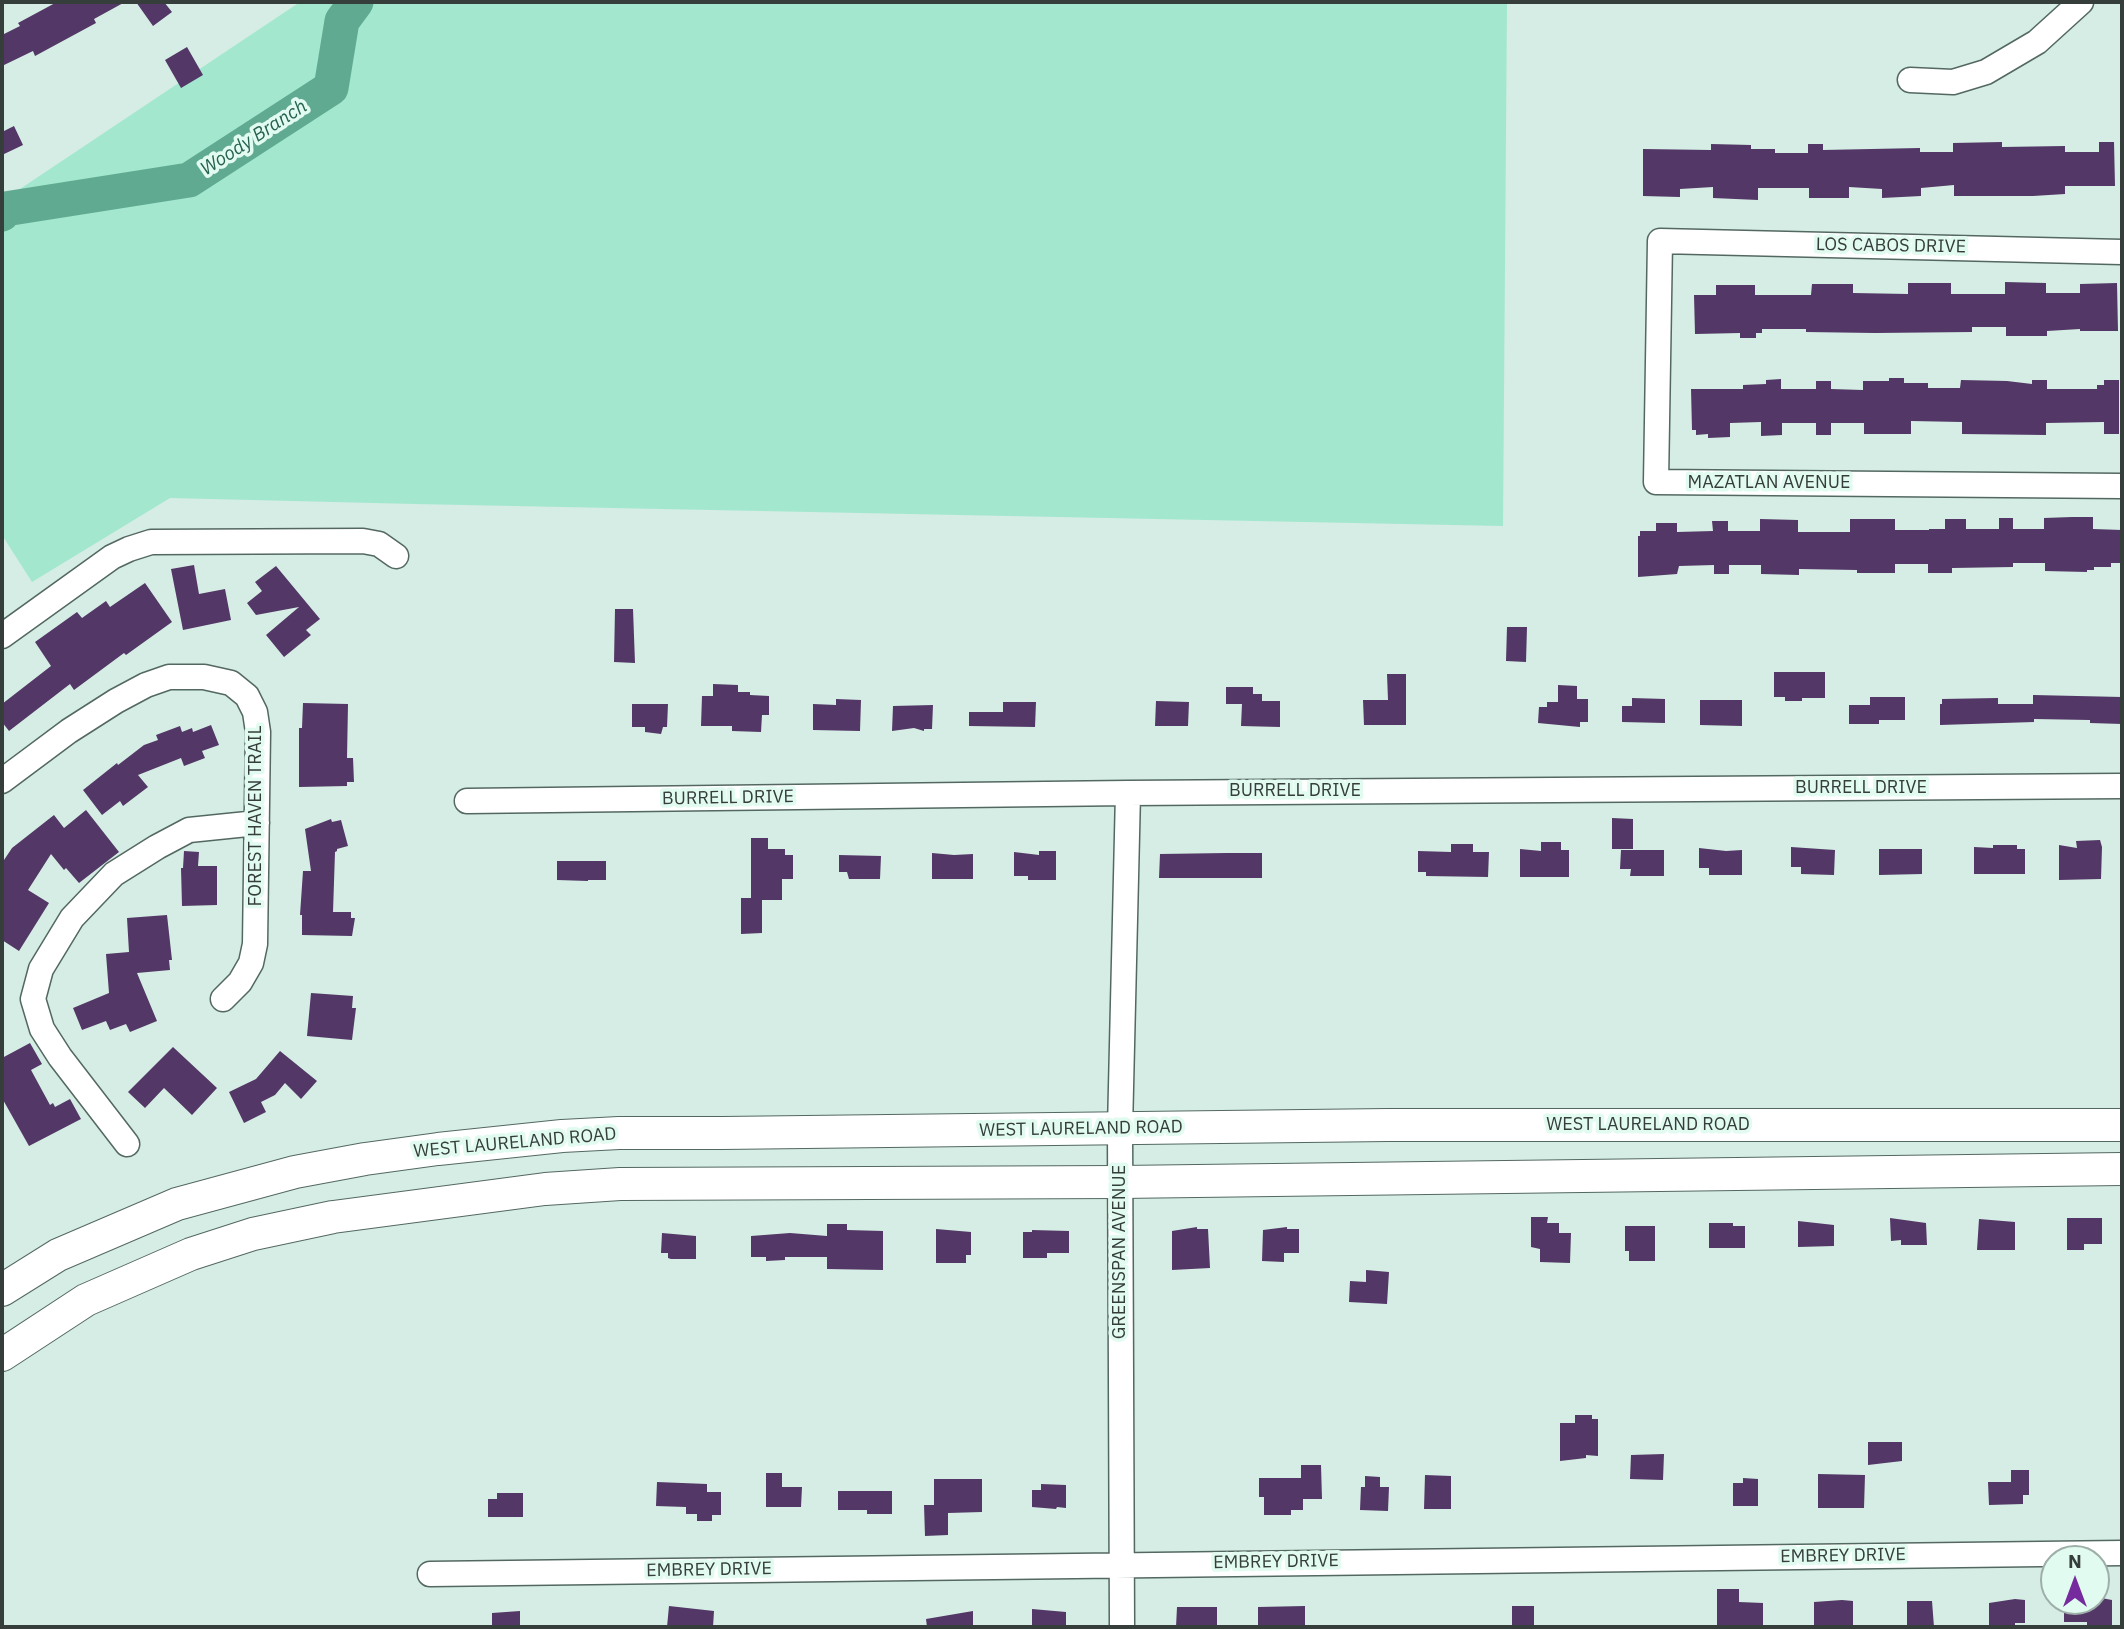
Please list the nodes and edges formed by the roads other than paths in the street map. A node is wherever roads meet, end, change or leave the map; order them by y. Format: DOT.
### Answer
graph roads {
  1 [pos="2081,2"];
  2 [pos="1910,80"];
  3 [pos="1660,241"];
  4 [pos="2122,252"];
  5 [pos="2122,486"];
  6 [pos="396,556"];
  7 [pos="2,636"];
  8 [pos="4,775"];
  9 [pos="2122,786"];
  10 [pos="1128,793"];
  11 [pos="467,801"];
  12 [pos="257,823"];
  13 [pos="223,999"];
  14 [pos="1989,1125"];
  15 [pos="2122,1125"];
  16 [pos="1119,1129"];
  17 [pos="618,1133"];
  18 [pos="127,1144"];
  19 [pos="2122,1169"];
  20 [pos="1990,1170"];
  21 [pos="1119,1182"];
  22 [pos="620,1184"];
  23 [pos="58,1255"];
  24 [pos="2,1290"];
  25 [pos="86,1300"];
  26 [pos="2,1355"];
  27 [pos="2122,1553"];
  28 [pos="1122,1564"];
  29 [pos="430,1574"];
  30 [pos="1122,1627"];
  1 -- 2 [label="street"];
  3 -- 4 [label="street, LOS CABOS DRIVE"];
  3 -- 5 [label="street, MAZATLAN AVENUE"];
  6 -- 7 [label="street"];
  8 -- 12 [label="street, FOREST HAVEN TRAIL"];
  9 -- 10 [label="street, BURRELL DRIVE"];
  10 -- 11 [label="street, BURRELL DRIVE"];
  10 -- 16 [label="street, GREENSPAN AVENUE"];
  12 -- 13 [label="street, FOREST HAVEN TRAIL"];
  12 -- 18 [label="street"];
  14 -- 15 [label="main road, WEST LAURELAND ROAD"];
  14 -- 16 [label="main road, WEST LAURELAND ROAD"];
  14 -- 20 [label="main road"];
  16 -- 17 [label="main road, WEST LAURELAND ROAD"];
  16 -- 21 [label="street, GREENSPAN AVENUE"];
  17 -- 22 [label="main road"];
  17 -- 23 [label="main road, WEST LAURELAND ROAD"];
  19 -- 20 [label="main road"];
  20 -- 21 [label="main road"];
  21 -- 22 [label="main road"];
  21 -- 28 [label="street, GREENSPAN AVENUE"];
  22 -- 25 [label="main road"];
  23 -- 24 [label="main road, WEST LAURELAND ROAD"];
  23 -- 25 [label="main road"];
  25 -- 26 [label="main road"];
  27 -- 28 [label="street, EMBREY DRIVE"];
  28 -- 29 [label="street, EMBREY DRIVE"];
  28 -- 30 [label="street, GREENSPAN AVENUE"];
}
